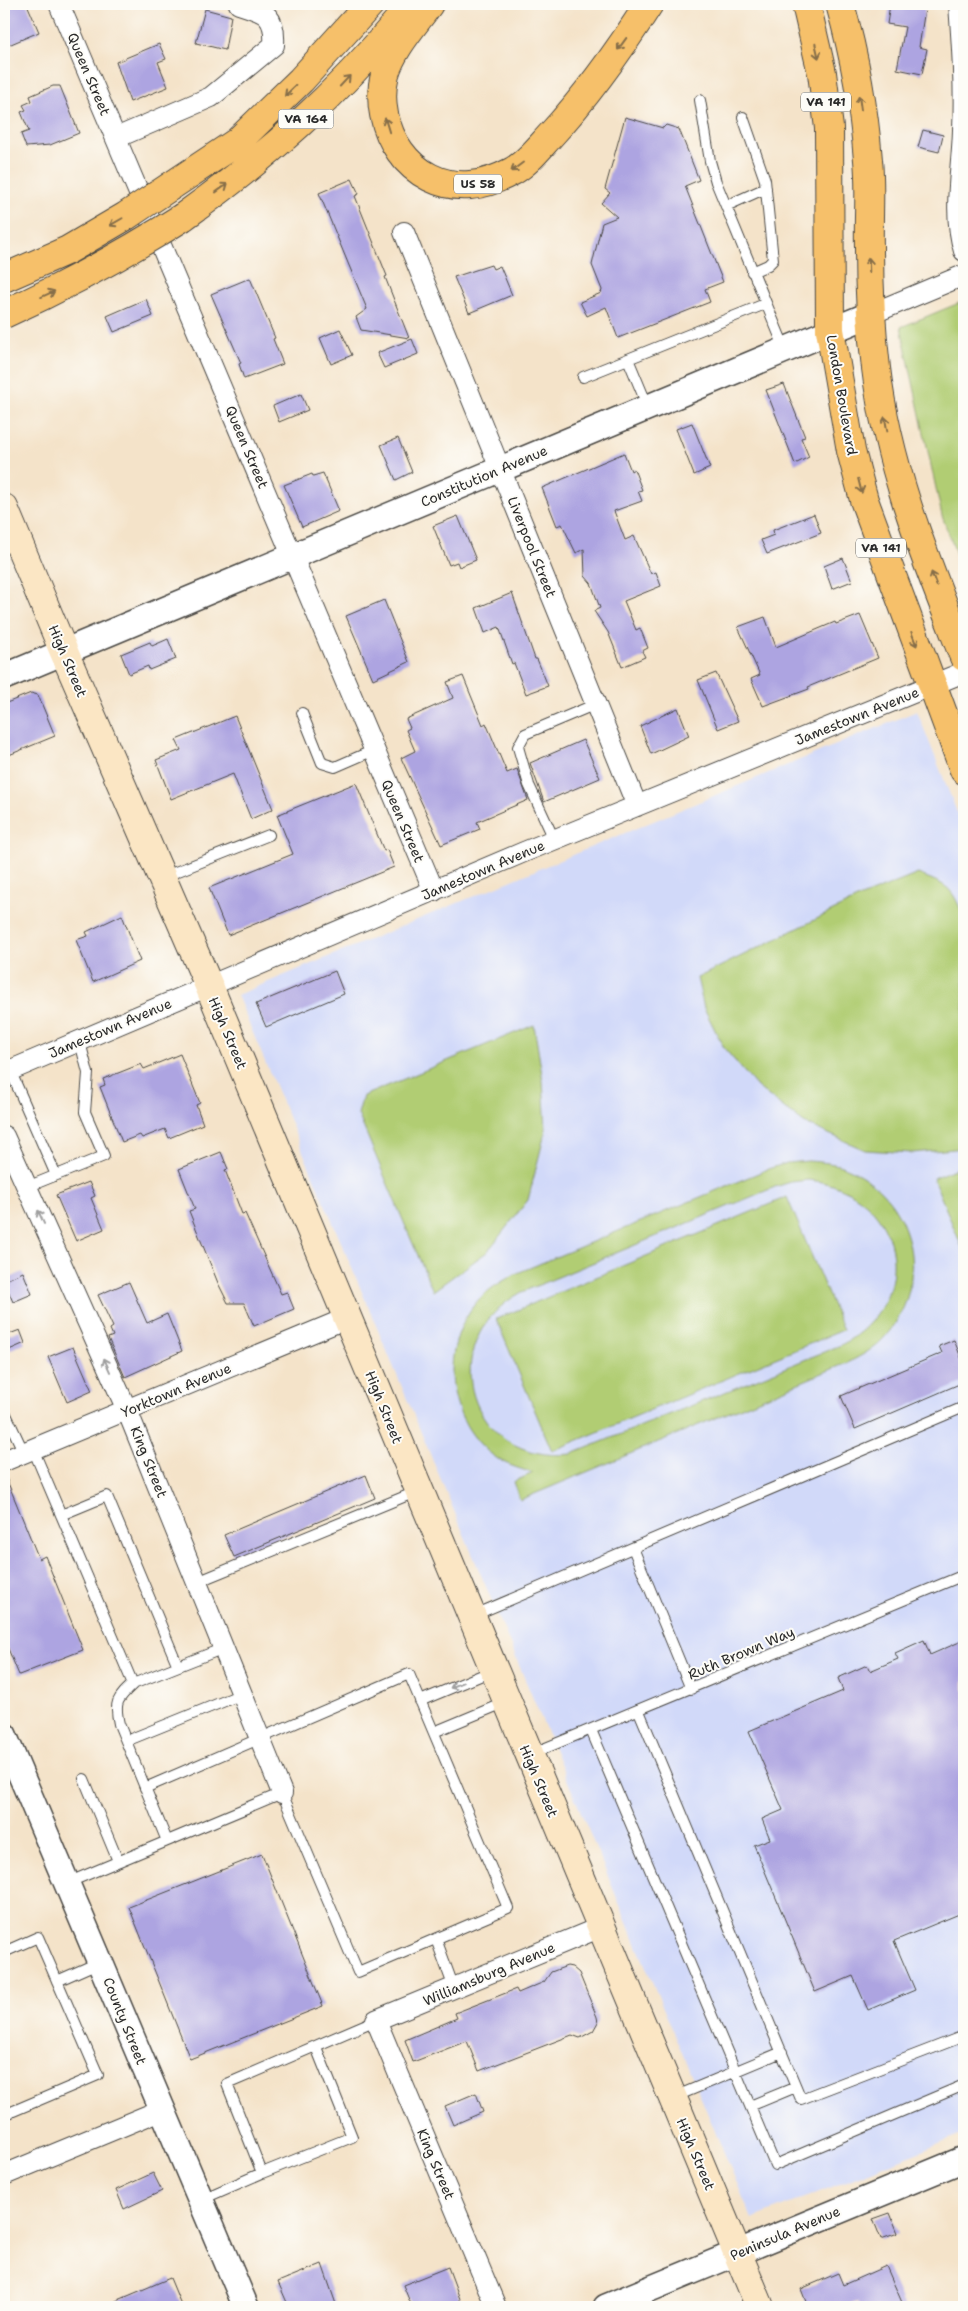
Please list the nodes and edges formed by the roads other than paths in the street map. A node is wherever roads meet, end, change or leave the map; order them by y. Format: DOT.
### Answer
graph roads {
  1 [pos="59,4"];
  2 [pos="239,4"];
  3 [pos="370,4"];
  4 [pos="412,4"];
  5 [pos="429,4"];
  6 [pos="649,4"];
  7 [pos="806,4"];
  8 [pos="840,4"];
  9 [pos="959,4"];
  10 [pos="964,54"];
  11 [pos="700,100"];
  12 [pos="743,117"];
  13 [pos="116,138"];
  14 [pos="766,188"];
  15 [pos="726,206"];
  16 [pos="404,232"];
  17 [pos="964,251"];
  18 [pos="752,272"];
  19 [pos="964,275"];
  20 [pos="4,278"];
  21 [pos="765,304"];
  22 [pos="4,314"];
  23 [pos="871,314"];
  24 [pos="830,330"];
  25 [pos="786,350"];
  26 [pos="628,359"];
  27 [pos="583,377"];
  28 [pos="648,407"];
  29 [pos="500,469"];
  30 [pos="4,508"];
  31 [pos="294,556"];
  32 [pos="64,652"];
  33 [pos="964,657"];
  34 [pos="964,672"];
  35 [pos="4,677"];
  36 [pos="932,685"];
  37 [pos="596,704"];
  38 [pos="302,713"];
  39 [pos="374,750"];
  40 [pos="964,770"];
  41 [pos="637,806"];
  42 [pos="269,835"];
  43 [pos="554,839"];
  44 [pos="162,878"];
  45 [pos="434,891"];
  46 [pos="209,986"];
  47 [pos="80,1042"];
  48 [pos="7,1072"];
  49 [pos="4,1136"];
  50 [pos="56,1175"];
  51 [pos="27,1187"];
  52 [pos="347,1318"];
  53 [pos="964,1408"];
  54 [pos="4,1410"];
  55 [pos="127,1410"];
  56 [pos="28,1451"];
  57 [pos="4,1461"];
  58 [pos="419,1491"];
  59 [pos="61,1515"];
  60 [pos="633,1548"];
  61 [pos="964,1575"];
  62 [pos="197,1582"];
  63 [pos="471,1616"];
  64 [pos="224,1648"];
  65 [pos="178,1666"];
  66 [pos="493,1670"];
  67 [pos="133,1684"];
  68 [pos="691,1689"];
  69 [pos="242,1694"];
  70 [pos="420,1700"];
  71 [pos="506,1702"];
  72 [pos="639,1711"];
  73 [pos="591,1730"];
  74 [pos="434,1732"];
  75 [pos="4,1735"];
  76 [pos="260,1738"];
  77 [pos="126,1741"];
  78 [pos="528,1756"];
  79 [pos="10,1766"];
  80 [pos="84,1779"];
  81 [pos="145,1788"];
  82 [pos="282,1793"];
  83 [pos="167,1841"];
  84 [pos="118,1861"];
  85 [pos="67,1883"];
  86 [pos="601,1927"];
  87 [pos="436,1939"];
  88 [pos="4,1952"];
  89 [pos="100,1962"];
  90 [pos="57,1981"];
  91 [pos="454,1988"];
  92 [pos="376,2020"];
  93 [pos="964,2036"];
  94 [pos="316,2047"];
  95 [pos="782,2052"];
  96 [pos="735,2072"];
  97 [pos="964,2085"];
  98 [pos="796,2087"];
  99 [pos="672,2098"];
  100 [pos="750,2106"];
  101 [pos="161,2110"];
  102 [pos="4,2115"];
  103 [pos="963,2164"];
  104 [pos="262,2173"];
  105 [pos="4,2175"];
  106 [pos="200,2200"];
  107 [pos="737,2253"];
  108 [pos="246,2307"];
  109 [pos="496,2307"];
  110 [pos="606,2307"];
  111 [pos="760,2307"];
  1 -- 13 [label="street, Queen Street"];
  2 -- 13 [label="street"];
  3 -- 20 [label="main road, VA 164, one-way, bridge"];
  22 -- 4 [label="main road, VA 164, one-way, bridge"];
  6 -- 5 [label="main road, US 58, one-way"];
  7 -- 24 [label="main road, London Boulevard / VA 141, one-way"];
  23 -- 8 [label="main road, VA 141, one-way"];
  9 -- 10 [label="street"];
  10 -- 17 [label="street"];
  11 -- 15 [label="lane"];
  12 -- 14 [label="lane"];
  13 -- 31 [label="street, Queen Street"];
  14 -- 15 [label="lane"];
  14 -- 18 [label="lane"];
  15 -- 18 [label="lane"];
  16 -- 29 [label="street, Liverpool Street"];
  18 -- 21 [label="lane"];
  19 -- 23 [label="street, Constitution Avenue"];
  21 -- 25 [label="lane"];
  21 -- 26 [label="lane"];
  23 -- 24 [label="street, Constitution Avenue"];
  33 -- 23 [label="main road, VA 141, one-way"];
  24 -- 25 [label="street, Constitution Avenue"];
  24 -- 36 [label="main road, London Boulevard / VA 141, one-way"];
  25 -- 28 [label="street, Constitution Avenue"];
  26 -- 27 [label="lane"];
  26 -- 28 [label="lane"];
  28 -- 29 [label="street, Constitution Avenue"];
  29 -- 31 [label="street, Constitution Avenue"];
  29 -- 37 [label="street, Liverpool Street"];
  30 -- 32 [label="main road, High Street"];
  31 -- 32 [label="street, Constitution Avenue"];
  31 -- 39 [label="street, Queen Street"];
  32 -- 35 [label="street, Constitution Avenue"];
  32 -- 44 [label="main road, High Street"];
  34 -- 36 [label="street, Jamestown Avenue"];
  36 -- 40 [label="main road, London Boulevard / VA 141"];
  36 -- 41 [label="street, Jamestown Avenue"];
  37 -- 41 [label="street, Liverpool Street"];
  37 -- 43 [label="lane"];
  38 -- 39 [label="lane"];
  39 -- 45 [label="street, Queen Street"];
  41 -- 43 [label="street, Jamestown Avenue"];
  42 -- 44 [label="lane"];
  43 -- 45 [label="street, Jamestown Avenue"];
  44 -- 46 [label="main road, High Street"];
  45 -- 46 [label="street, Jamestown Avenue"];
  46 -- 47 [label="street, Jamestown Avenue"];
  46 -- 52 [label="main road, High Street"];
  47 -- 48 [label="street, Jamestown Avenue"];
  47 -- 50 [label="lane"];
  48 -- 50 [label="lane"];
  49 -- 51 [label="street, King Street"];
  50 -- 51 [label="lane"];
  55 -- 51 [label="street, King Street, one-way"];
  52 -- 55 [label="street, Yorktown Avenue"];
  52 -- 58 [label="main road, High Street"];
  53 -- 60 [label="lane"];
  54 -- 56 [label="lane"];
  55 -- 56 [label="street, Yorktown Avenue"];
  55 -- 62 [label="street, King Street"];
  56 -- 57 [label="street, Yorktown Avenue"];
  56 -- 59 [label="lane"];
  58 -- 62 [label="lane"];
  58 -- 63 [label="main road, High Street"];
  59 -- 65 [label="lane"];
  59 -- 67 [label="lane"];
  60 -- 63 [label="lane"];
  60 -- 68 [label="lane"];
  61 -- 68 [label="lane, Ruth Brown Way"];
  62 -- 64 [label="street, King Street"];
  63 -- 66 [label="main road, High Street"];
  64 -- 65 [label="lane"];
  64 -- 69 [label="street, King Street"];
  65 -- 67 [label="lane"];
  66 -- 70 [label="lane, one-way"];
  66 -- 71 [label="main road, High Street"];
  67 -- 77 [label="lane"];
  68 -- 72 [label="lane, Ruth Brown Way"];
  69 -- 76 [label="street, King Street"];
  69 -- 77 [label="lane"];
  70 -- 74 [label="lane"];
  70 -- 76 [label="lane"];
  71 -- 74 [label="lane"];
  71 -- 78 [label="main road, High Street"];
  72 -- 73 [label="lane, Ruth Brown Way"];
  72 -- 95 [label="lane"];
  73 -- 78 [label="lane, Ruth Brown Way"];
  73 -- 96 [label="lane"];
  74 -- 87 [label="lane"];
  75 -- 79 [label="street, County Street"];
  76 -- 81 [label="lane"];
  76 -- 82 [label="street, King Street"];
  77 -- 81 [label="lane"];
  78 -- 86 [label="main road, High Street"];
  79 -- 85 [label="street, County Street"];
  80 -- 84 [label="lane"];
  81 -- 83 [label="lane"];
  82 -- 83 [label="lane"];
  82 -- 87 [label="lane"];
  83 -- 84 [label="lane"];
  84 -- 85 [label="lane"];
  85 -- 89 [label="street, County Street"];
  86 -- 91 [label="street, Williamsburg Avenue"];
  86 -- 99 [label="main road, High Street"];
  87 -- 91 [label="lane"];
  88 -- 90 [label="lane"];
  89 -- 90 [label="lane"];
  89 -- 101 [label="street, County Street"];
  90 -- 102 [label="lane"];
  91 -- 92 [label="street, Williamsburg Avenue"];
  92 -- 94 [label="lane"];
  92 -- 109 [label="street, King Street"];
  93 -- 98 [label="lane"];
  94 -- 104 [label="lane"];
  94 -- 104 [label="lane"];
  95 -- 96 [label="lane"];
  95 -- 98 [label="lane"];
  96 -- 99 [label="lane"];
  96 -- 100 [label="lane"];
  97 -- 100 [label="lane"];
  98 -- 100 [label="lane"];
  99 -- 107 [label="main road, High Street"];
  101 -- 105 [label="street"];
  101 -- 106 [label="street, County Street"];
  103 -- 107 [label="street, Peninsula Avenue"];
  104 -- 106 [label="lane"];
  106 -- 108 [label="street, County Street"];
  107 -- 110 [label="street, Peninsula Avenue"];
  107 -- 111 [label="main road, High Street"];
}
